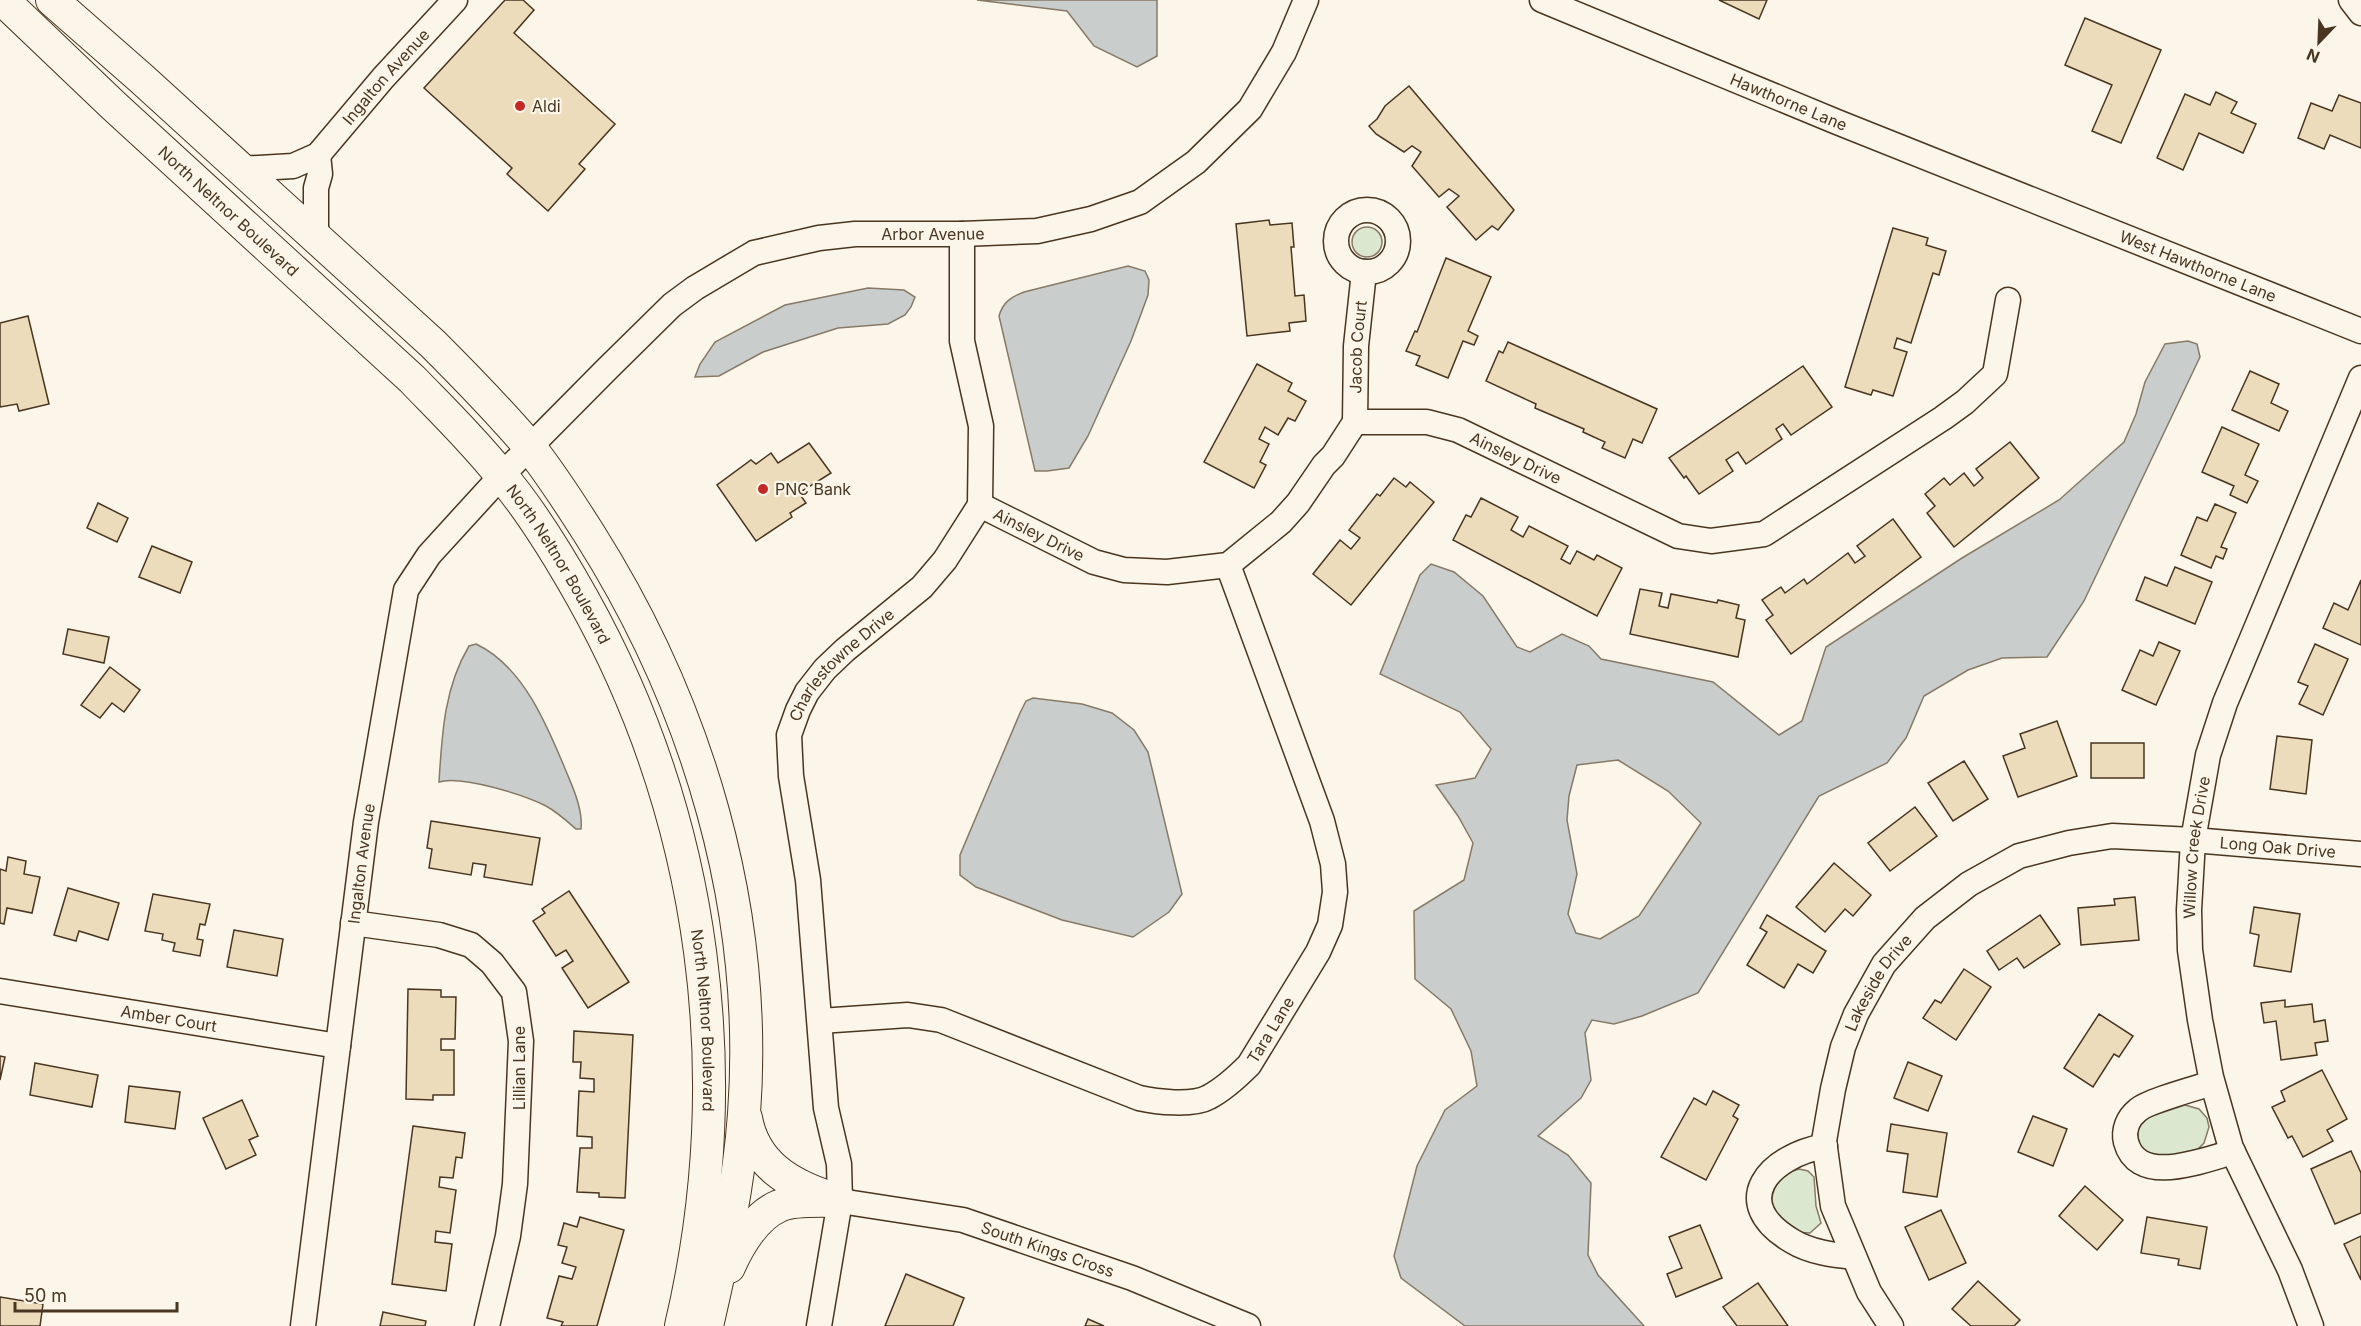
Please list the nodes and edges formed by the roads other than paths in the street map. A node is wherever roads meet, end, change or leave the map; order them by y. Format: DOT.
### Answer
graph roads {
  1 [pos="3,0"];
  2 [pos="52,0"];
  3 [pos="454,0"];
  4 [pos="1306,0"];
  5 [pos="1542,0"];
  6 [pos="2350,0"];
  7 [pos="2361,14"];
  8 [pos="318,155"];
  9 [pos="240,169"];
  10 [pos="2036,201"];
  11 [pos="962,234"];
  12 [pos="316,238"];
  13 [pos="1364,272"];
  14 [pos="2008,300"];
  15 [pos="2361,331"];
  16 [pos="2361,378"];
  17 [pos="1355,422"];
  18 [pos="529,447"];
  19 [pos="502,475"];
  20 [pos="980,505"];
  21 [pos="1228,565"];
  22 [pos="2193,840"];
  23 [pos="2361,854"];
  24 [pos="353,923"];
  25 [pos="0,991"];
  26 [pos="820,1021"];
  27 [pos="338,1046"];
  28 [pos="2212,1083"];
  29 [pos="744,1112"];
  30 [pos="1825,1146"];
  31 [pos="2233,1152"];
  32 [pos="840,1201"];
  33 [pos="1854,1257"];
  34 [pos="710,1315"];
  35 [pos="303,1326"];
  36 [pos="487,1326"];
  37 [pos="681,1326"];
  38 [pos="819,1326"];
  39 [pos="1248,1326"];
  40 [pos="1891,1326"];
  41 [pos="2311,1326"];
  1 -- 19 [label="main road, North Neltnor Boulevard"];
  2 -- 9 [label="main road"];
  3 -- 8 [label="street, Ingalton Avenue"];
  4 -- 11 [label="street, Arbor Avenue"];
  5 -- 10 [label="street, Hawthorne Lane"];
  6 -- 7 [label="street"];
  8 -- 9 [label="street, Ingalton Avenue"];
  8 -- 12 [label="street"];
  9 -- 12 [label="main road"];
  10 -- 15 [label="street, West Hawthorne Lane"];
  11 -- 18 [label="street, Arbor Avenue"];
  11 -- 20 [label="street"];
  12 -- 18 [label="main road"];
  13 -- 17 [label="street, Jacob Court"];
  14 -- 17 [label="street, Ainsley Drive"];
  16 -- 22 [label="street, Willow Creek Drive"];
  17 -- 21 [label="street"];
  18 -- 19 [label="street, Ingalton Avenue"];
  18 -- 29 [label="main road"];
  19 -- 24 [label="street, Ingalton Avenue"];
  19 -- 37 [label="main road, North Neltnor Boulevard"];
  20 -- 21 [label="street, Ainsley Drive"];
  20 -- 26 [label="street, Charlestowne Drive"];
  21 -- 26 [label="street, Tara Lane"];
  22 -- 23 [label="street, Long Oak Drive"];
  22 -- 28 [label="street, Willow Creek Drive"];
  22 -- 30 [label="street, Lakeside Drive"];
  24 -- 27 [label="street, Ingalton Avenue"];
  24 -- 36 [label="street, Lillian Lane"];
  25 -- 27 [label="street, Amber Court"];
  26 -- 32 [label="street, Charlestowne Drive"];
  27 -- 35 [label="street, Ingalton Avenue"];
  28 -- 31 [label="street, Willow Creek Drive"];
  28 -- 31 [label="street"];
  29 -- 32 [label="main road"];
  29 -- 34 [label="main road"];
  30 -- 33 [label="street, Lakeside Drive"];
  30 -- 33 [label="street"];
  31 -- 41 [label="street, Willow Creek Drive"];
  32 -- 34 [label="main road"];
  32 -- 38 [label="street, Charlestowne Drive"];
  32 -- 39 [label="street, South Kings Cross"];
  33 -- 40 [label="street, Lakeside Drive"];
}
